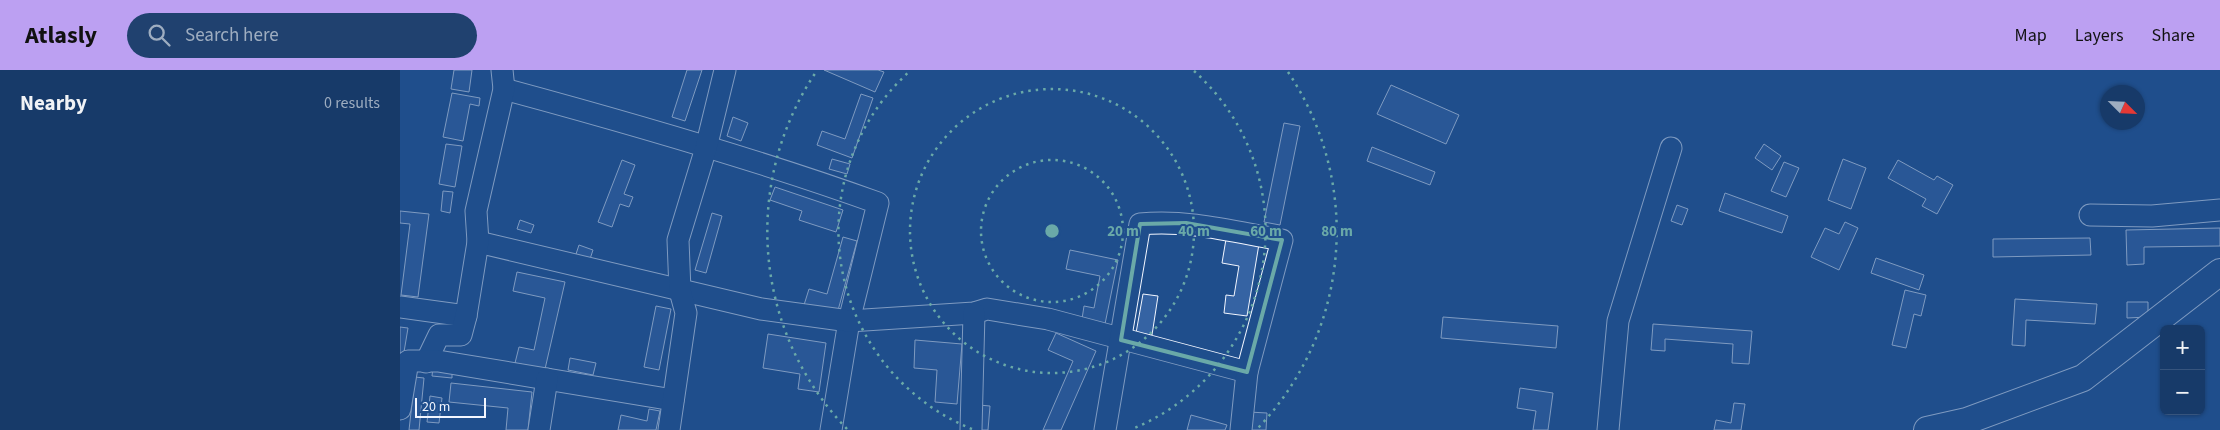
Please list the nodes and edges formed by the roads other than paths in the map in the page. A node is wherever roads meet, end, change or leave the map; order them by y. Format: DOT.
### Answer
graph roads {
  1 [pos="725,70"];
  2 [pos="503,79"];
  3 [pos="706,148"];
  4 [pos="1671,148"];
  5 [pos="2220,210"];
  6 [pos="2090,215"];
  7 [pos="478,242"];
  8 [pos="2220,272"];
  9 [pos="680,291"];
  10 [pos="400,307"];
  11 [pos="974,313"];
  12 [pos="466,316"];
  13 [pos="849,320"];
  14 [pos="1121,340"];
  15 [pos="426,362"];
  16 [pos="1247,372"];
  17 [pos="547,379"];
  18 [pos="673,400"];
  19 [pos="400,409"];
  20 [pos="1967,425"];
  21 [pos="539,430"];
  22 [pos="669,430"];
  23 [pos="831,430"];
  24 [pos="971,430"];
  25 [pos="1105,430"];
  26 [pos="1240,430"];
  27 [pos="1608,430"];
  28 [pos="1927,430"];
  1 -- 3 [label="street"];
  2 -- 3 [label="street"];
  2 -- 7 [label="street"];
  3 -- 9 [label="street"];
  3 -- 13 [label="street"];
  4 -- 27 [label="street"];
  5 -- 6 [label="street"];
  7 -- 9 [label="street"];
  7 -- 12 [label="street"];
  8 -- 20 [label="street"];
  9 -- 13 [label="street"];
  9 -- 18 [label="street"];
  10 -- 12 [label="street"];
  11 -- 13 [label="street"];
  11 -- 14 [label="street"];
  11 -- 24 [label="street"];
  12 -- 15 [label="street"];
  13 -- 23 [label="street"];
  14 -- 16 [label="street"];
  14 -- 16 [label="street"];
  14 -- 25 [label="street"];
  15 -- 17 [label="street"];
  15 -- 19 [label="street"];
  16 -- 26 [label="street"];
  17 -- 18 [label="street"];
  17 -- 21 [label="street"];
  18 -- 22 [label="street"];
  20 -- 28 [label="street"];
}
